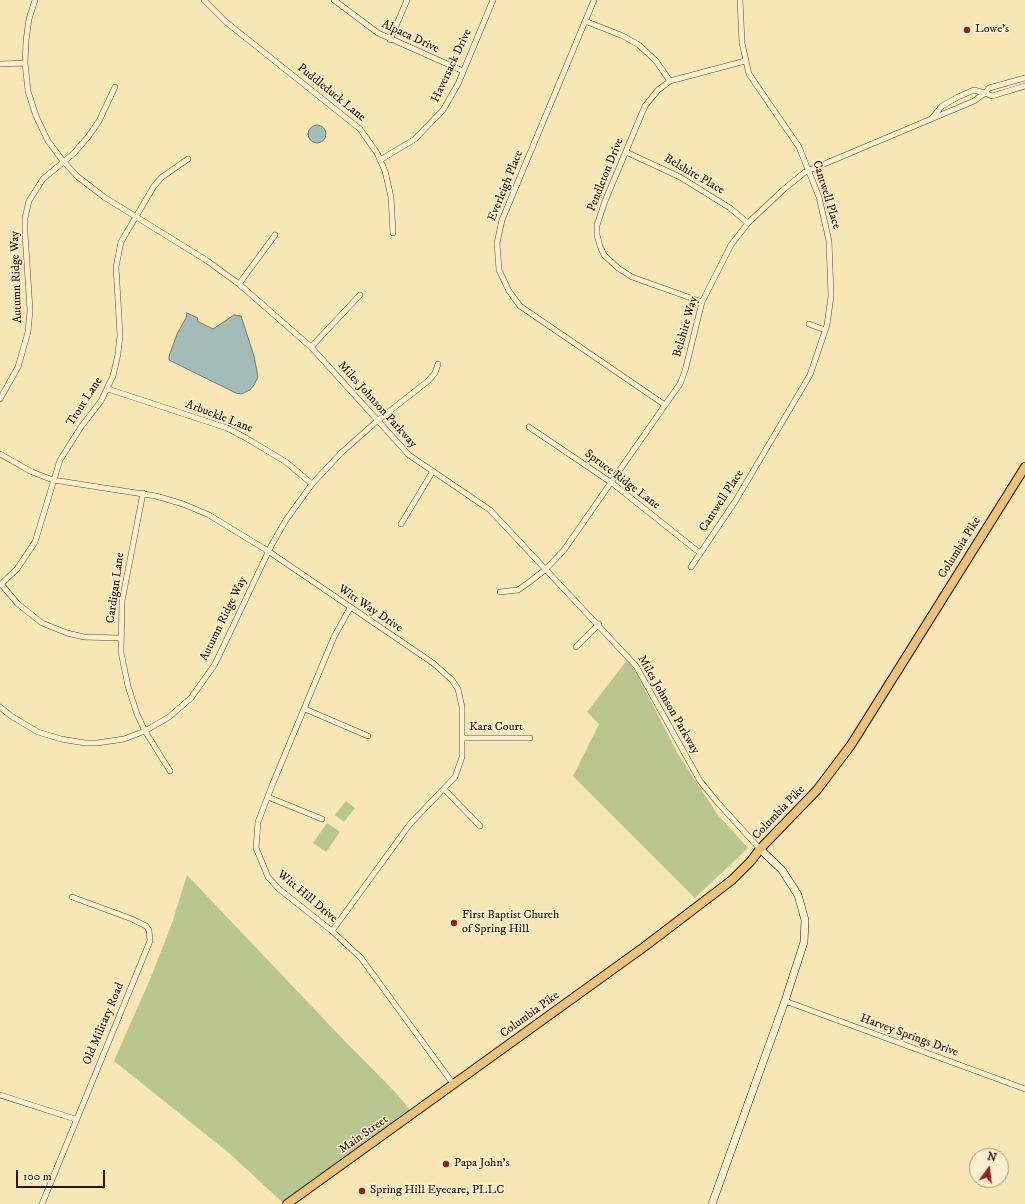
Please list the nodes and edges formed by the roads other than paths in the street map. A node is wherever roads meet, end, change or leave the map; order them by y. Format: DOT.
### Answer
graph roads {
  1 [pos="35,0"];
  2 [pos="204,0"];
  3 [pos="334,0"];
  4 [pos="407,0"];
  5 [pos="493,0"];
  6 [pos="594,0"];
  7 [pos="740,0"];
  8 [pos="585,21"];
  9 [pos="390,40"];
  10 [pos="745,61"];
  11 [pos="25,63"];
  12 [pos="0,64"];
  13 [pos="463,71"];
  14 [pos="1025,78"];
  15 [pos="670,81"];
  16 [pos="1025,86"];
  17 [pos="115,87"];
  18 [pos="985,93"];
  19 [pos="931,119"];
  20 [pos="626,152"];
  21 [pos="188,159"];
  22 [pos="380,160"];
  23 [pos="63,161"];
  24 [pos="809,170"];
  25 [pos="135,216"];
  26 [pos="748,223"];
  27 [pos="393,233"];
  28 [pos="276,235"];
  29 [pos="239,284"];
  30 [pos="360,295"];
  31 [pos="702,302"];
  32 [pos="809,324"];
  33 [pos="825,330"];
  34 [pos="311,347"];
  35 [pos="438,364"];
  36 [pos="108,389"];
  37 [pos="0,399"];
  38 [pos="666,405"];
  39 [pos="377,421"];
  40 [pos="529,427"];
  41 [pos="0,454"];
  42 [pos="1025,467"];
  43 [pos="433,471"];
  44 [pos="53,480"];
  45 [pos="612,483"];
  46 [pos="312,484"];
  47 [pos="143,493"];
  48 [pos="401,524"];
  49 [pos="268,551"];
  50 [pos="700,553"];
  51 [pos="691,567"];
  52 [pos="545,570"];
  53 [pos="0,584"];
  54 [pos="500,592"];
  55 [pos="350,608"];
  56 [pos="599,624"];
  57 [pos="120,638"];
  58 [pos="576,647"];
  59 [pos="0,706"];
  60 [pos="305,709"];
  61 [pos="145,731"];
  62 [pos="368,736"];
  63 [pos="463,738"];
  64 [pos="530,738"];
  65 [pos="170,771"];
  66 [pos="444,789"];
  67 [pos="268,797"];
  68 [pos="322,819"];
  69 [pos="480,826"];
  70 [pos="760,849"];
  71 [pos="72,897"];
  72 [pos="332,931"];
  73 [pos="785,1002"];
  74 [pos="454,1085"];
  75 [pos="1025,1089"];
  76 [pos="0,1095"];
  77 [pos="75,1119"];
  78 [pos="42,1204"];
  79 [pos="287,1204"];
  80 [pos="712,1204"];
  1 -- 11 [label="street, Miles Johnson Parkway"];
  2 -- 22 [label="street, Puddleduck Lane"];
  3 -- 9 [label="street, Alpaca Drive"];
  4 -- 9 [label="street"];
  5 -- 13 [label="street, Haversack Drive"];
  6 -- 8 [label="street, Everleigh Place"];
  7 -- 10 [label="street, Cantwell Place"];
  8 -- 15 [label="street"];
  8 -- 38 [label="street, Everleigh Place"];
  9 -- 13 [label="street, Alpaca Drive"];
  10 -- 15 [label="street, Pendleton Drive"];
  10 -- 24 [label="street, Cantwell Place"];
  11 -- 12 [label="street"];
  11 -- 23 [label="street, Miles Johnson Parkway"];
  13 -- 22 [label="street, Haversack Drive"];
  14 -- 18 [label="street, Belshire Way"];
  15 -- 20 [label="street, Pendleton Drive"];
  16 -- 18 [label="street, Belshire Way"];
  17 -- 23 [label="street, Autumn Ridge Way"];
  18 -- 19 [label="street, Belshire Way"];
  18 -- 19 [label="street, Belshire Way"];
  19 -- 24 [label="street, Belshire Way"];
  20 -- 26 [label="street, Belshire Place"];
  20 -- 31 [label="street, Pendleton Drive"];
  21 -- 25 [label="street, Trout Lane"];
  22 -- 27 [label="street, Puddleduck Lane"];
  23 -- 25 [label="street, Miles Johnson Parkway"];
  23 -- 37 [label="street, Autumn Ridge Way"];
  24 -- 26 [label="street, Belshire Way"];
  24 -- 33 [label="street, Cantwell Place"];
  25 -- 29 [label="street, Miles Johnson Parkway"];
  25 -- 36 [label="street, Trout Lane"];
  26 -- 31 [label="street, Belshire Way"];
  28 -- 29 [label="street"];
  29 -- 34 [label="street, Miles Johnson Parkway"];
  30 -- 34 [label="street"];
  31 -- 38 [label="street, Belshire Way"];
  32 -- 33 [label="street"];
  33 -- 50 [label="street, Cantwell Place"];
  34 -- 39 [label="street, Miles Johnson Parkway"];
  35 -- 39 [label="street, Autumn Ridge Way"];
  36 -- 44 [label="street, Trout Lane"];
  36 -- 46 [label="street, Arbuckle Lane"];
  38 -- 45 [label="street, Belshire Way"];
  39 -- 43 [label="street, Miles Johnson Parkway"];
  39 -- 46 [label="street, Autumn Ridge Way"];
  40 -- 45 [label="street, Spruce Ridge Lane"];
  41 -- 44 [label="street, Witt Way Drive"];
  42 -- 70 [label="main road, Columbia Pike"];
  43 -- 48 [label="street"];
  43 -- 52 [label="street, Miles Johnson Parkway"];
  44 -- 47 [label="street, Witt Way Drive"];
  44 -- 53 [label="street, Trout Lane"];
  45 -- 50 [label="street, Spruce Ridge Lane"];
  45 -- 52 [label="street, Belshire Way"];
  46 -- 49 [label="street, Autumn Ridge Way"];
  47 -- 49 [label="street, Witt Way Drive"];
  47 -- 57 [label="street, Cardigan Lane"];
  49 -- 55 [label="street, Witt Way Drive"];
  49 -- 61 [label="street, Autumn Ridge Way"];
  50 -- 51 [label="street, Cantwell Place"];
  52 -- 54 [label="street, Belshire Way"];
  52 -- 56 [label="street, Miles Johnson Parkway"];
  53 -- 57 [label="street"];
  55 -- 60 [label="street, Witt Hill Drive"];
  55 -- 63 [label="street, Witt Way Drive"];
  56 -- 58 [label="street"];
  56 -- 70 [label="street, Miles Johnson Parkway"];
  57 -- 61 [label="street, Cardigan Lane"];
  59 -- 61 [label="street, Autumn Ridge Way"];
  60 -- 62 [label="street"];
  60 -- 67 [label="street, Witt Hill Drive"];
  61 -- 65 [label="street, Cardigan Lane"];
  63 -- 64 [label="street, Kara Court"];
  63 -- 66 [label="street, Witt Way Drive"];
  66 -- 69 [label="street"];
  66 -- 72 [label="street, Witt Way Drive"];
  67 -- 68 [label="street"];
  67 -- 72 [label="street, Witt Hill Drive"];
  70 -- 73 [label="main road"];
  70 -- 74 [label="main road, Columbia Pike"];
  71 -- 77 [label="street, Old Military Road"];
  72 -- 74 [label="street, Witt Hill Drive"];
  73 -- 75 [label="street, Harvey Springs Drive"];
  73 -- 80 [label="main road"];
  74 -- 79 [label="main road, Main Street"];
  76 -- 77 [label="street"];
  77 -- 78 [label="street, Old Military Road"];
}
